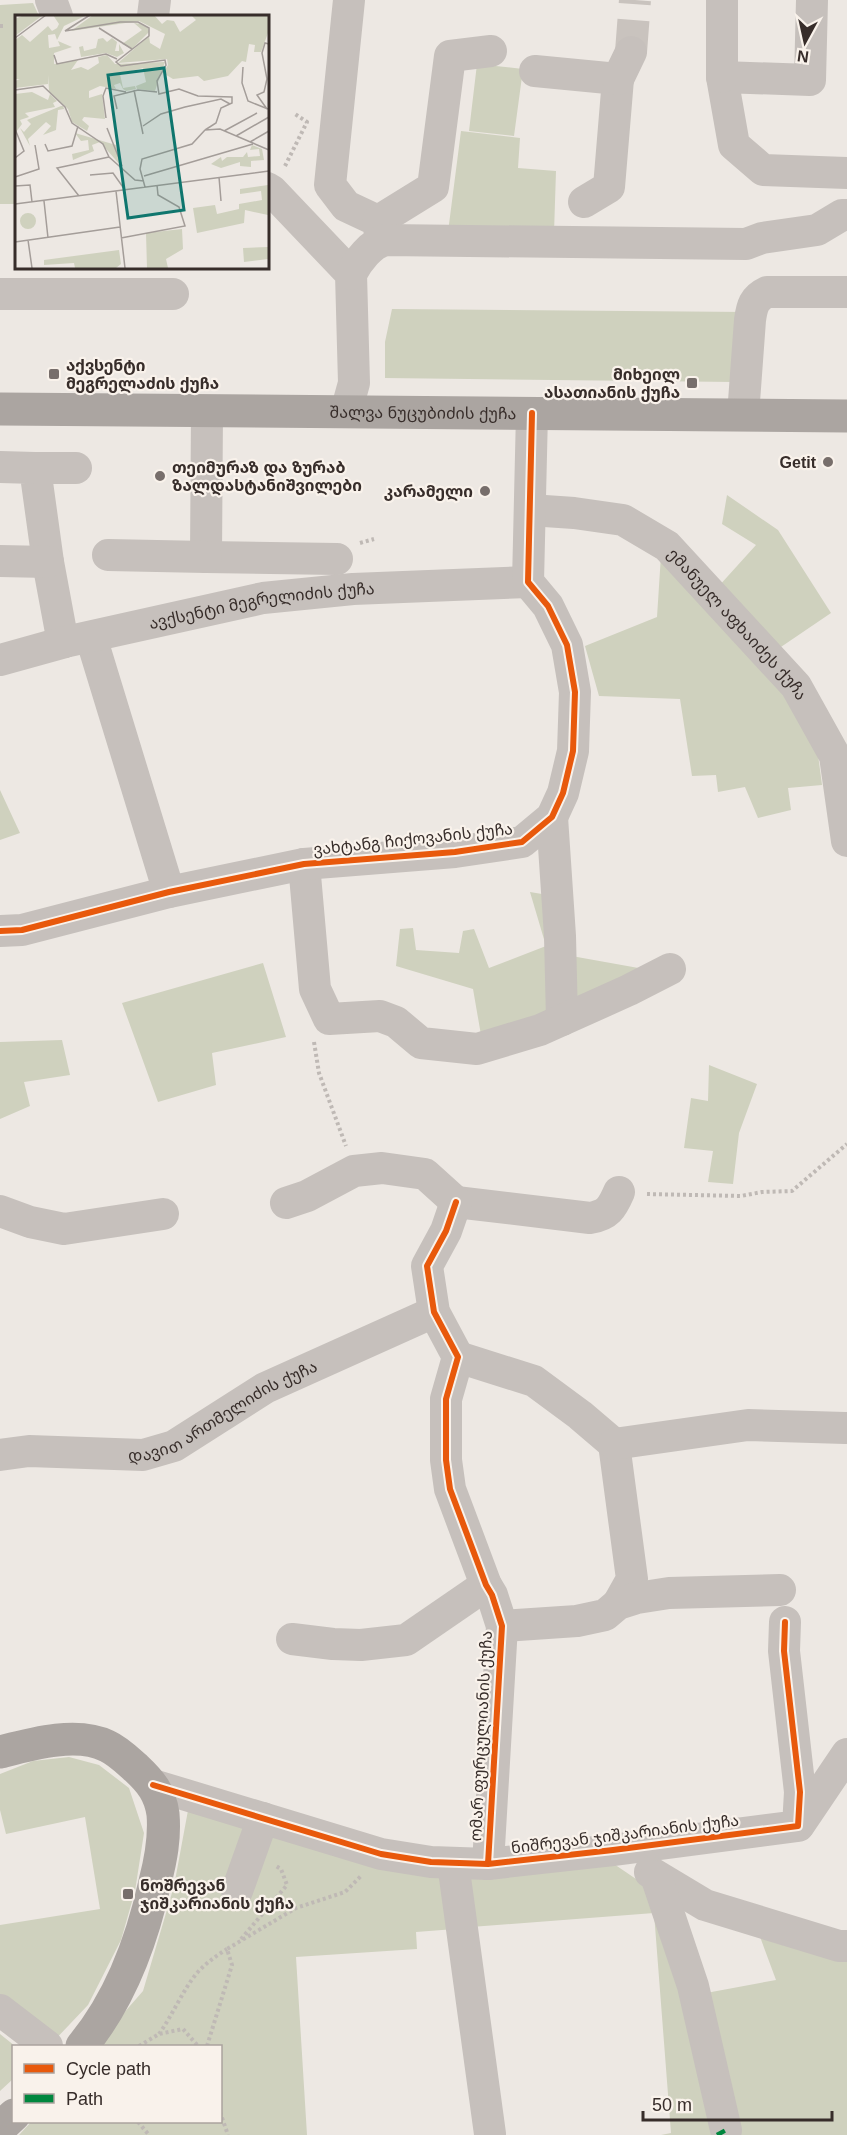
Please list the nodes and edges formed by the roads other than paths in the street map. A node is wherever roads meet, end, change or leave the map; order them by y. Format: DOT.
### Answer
graph roads {
  1 [pos="51,0"];
  2 [pos="155,0"];
  3 [pos="349,0"];
  4 [pos="722,0"];
  5 [pos="812,0"];
  6 [pos="57,15"];
  7 [pos="153,15"];
  8 [pos="491,51"];
  9 [pos="632,52"];
  10 [pos="535,71"];
  11 [pos="722,77"];
  12 [pos="618,80"];
  13 [pos="847,173"];
  14 [pos="270,190"];
  15 [pos="584,202"];
  16 [pos="847,215"];
  17 [pos="379,231"];
  18 [pos="351,274"];
  19 [pos="847,292"];
  20 [pos="0,294"];
  21 [pos="173,294"];
  22 [pos="0,409"];
  23 [pos="207,411"];
  24 [pos="346,412"];
  25 [pos="532,413"];
  26 [pos="743,415"];
  27 [pos="845,423"];
  28 [pos="0,467"];
  29 [pos="35,468"];
  30 [pos="76,468"];
  31 [pos="530,510"];
  32 [pos="108,555"];
  33 [pos="206,557"];
  34 [pos="337,559"];
  35 [pos="0,561"];
  36 [pos="48,562"];
  37 [pos="528,582"];
  38 [pos="78,639"];
  39 [pos="0,660"];
  40 [pos="841,763"];
  41 [pos="552,818"];
  42 [pos="847,841"];
  43 [pos="304,864"];
  44 [pos="169,892"];
  45 [pos="0,931"];
  46 [pos="670,969"];
  47 [pos="562,1020"];
  48 [pos="619,1192"];
  49 [pos="456,1202"];
  50 [pos="286,1203"];
  51 [pos="0,1211"];
  52 [pos="163,1214"];
  53 [pos="434,1312"];
  54 [pos="458,1357"];
  55 [pos="845,1428"];
  56 [pos="614,1444"];
  57 [pos="0,1455"];
  58 [pos="486,1586"];
  59 [pos="780,1590"];
  60 [pos="618,1604"];
  61 [pos="785,1622"];
  62 [pos="502,1626"];
  63 [pos="292,1639"];
  64 [pos="0,1752"];
  65 [pos="847,1754"];
  66 [pos="153,1785"];
  67 [pos="263,1818"];
  68 [pos="798,1826"];
  69 [pos="613,1850"];
  70 [pos="453,1863"];
  71 [pos="488,1864"];
  72 [pos="656,1876"];
  73 [pos="237,1891"];
  74 [pos="847,1946"];
  75 [pos="0,2010"];
  76 [pos="45,2045"];
  77 [pos="83,2045"];
  78 [pos="12,2117"];
  79 [pos="0,2128"];
  80 [pos="726,2130"];
  81 [pos="490,2134"];
  1 -- 6 [label="street"];
  2 -- 7 [label="street"];
  3 -- 17 [label="street"];
  4 -- 11 [label="street"];
  5 -- 11 [label="street"];
  8 -- 17 [label="street"];
  9 -- 12 [label="street"];
  10 -- 12 [label="street"];
  11 -- 13 [label="street"];
  12 -- 15 [label="street"];
  14 -- 18 [label="street"];
  16 -- 17 [label="street"];
  17 -- 18 [label="street"];
  18 -- 24 [label="street"];
  19 -- 26 [label="street"];
  20 -- 21 [label="street"];
  22 -- 23 [label="main road, შალვა ნუცუბიძის ქუჩა"];
  23 -- 24 [label="main road, შალვა ნუცუბიძის ქუჩა"];
  23 -- 33 [label="street"];
  24 -- 25 [label="main road, შალვა ნუცუბიძის ქუჩა"];
  25 -- 26 [label="main road, შალვა ნუცუბიძის ქუჩა"];
  25 -- 31 [label="street"];
  26 -- 27 [label="main road, შალვა ნუცუბიძის ქუჩა"];
  28 -- 29 [label="street"];
  29 -- 30 [label="street"];
  29 -- 36 [label="street"];
  31 -- 37 [label="street"];
  31 -- 40 [label="street, ემანუელ აფხაიძეს ქუჩა"];
  32 -- 33 [label="street"];
  33 -- 34 [label="street"];
  35 -- 36 [label="street"];
  36 -- 38 [label="street"];
  37 -- 38 [label="street, ავქსენტი მეგრელიძის ქუჩა"];
  37 -- 41 [label="street, ვახტანგ ჩიქოვანის ქუჩა"];
  38 -- 39 [label="street, ავქსენტი მეგრელიძის ქუჩა"];
  38 -- 44 [label="street"];
  40 -- 42 [label="street, ემანუელ აფხაიძეს ქუჩა"];
  41 -- 43 [label="street, ვახტანგ ჩიქოვანის ქუჩა"];
  41 -- 47 [label="street"];
  43 -- 44 [label="street, ვახტანგ ჩიქოვანის ქუჩა"];
  43 -- 47 [label="street"];
  44 -- 45 [label="street, ვახტანგ ჩიქოვანის ქუჩა"];
  46 -- 47 [label="street"];
  48 -- 49 [label="street"];
  49 -- 50 [label="street"];
  49 -- 53 [label="street"];
  51 -- 52 [label="street"];
  53 -- 54 [label="street"];
  53 -- 57 [label="street, დავით ართმელიძის ქუჩა"];
  54 -- 56 [label="street"];
  54 -- 58 [label="street, ომარ ფურცულიანის ქუჩა"];
  55 -- 56 [label="street"];
  56 -- 60 [label="street"];
  58 -- 62 [label="street, ომარ ფურცულიანის ქუჩა"];
  58 -- 63 [label="street"];
  59 -- 60 [label="street"];
  60 -- 62 [label="street"];
  61 -- 68 [label="street"];
  62 -- 71 [label="street, ომარ ფურცულიანის ქუჩა"];
  64 -- 66 [label="main road"];
  65 -- 68 [label="street"];
  66 -- 67 [label="street, ნიშრევან ჯიშკარიანის ქუჩა"];
  66 -- 77 [label="main road"];
  67 -- 70 [label="street, ნიშრევან ჯიშკარიანის ქუჩა"];
  67 -- 73 [label="street"];
  68 -- 69 [label="street, ნიშრევან ჯიშკარიანის ქუჩა"];
  69 -- 71 [label="street, ნიშრევან ჯიშკარიანის ქუჩა"];
  69 -- 72 [label="street"];
  70 -- 71 [label="street, ნიშრევან ჯიშკარიანის ქუჩა"];
  70 -- 81 [label="street"];
  72 -- 74 [label="street"];
  72 -- 80 [label="street"];
  75 -- 76 [label="street"];
  78 -- 79 [label="main road"];
}
